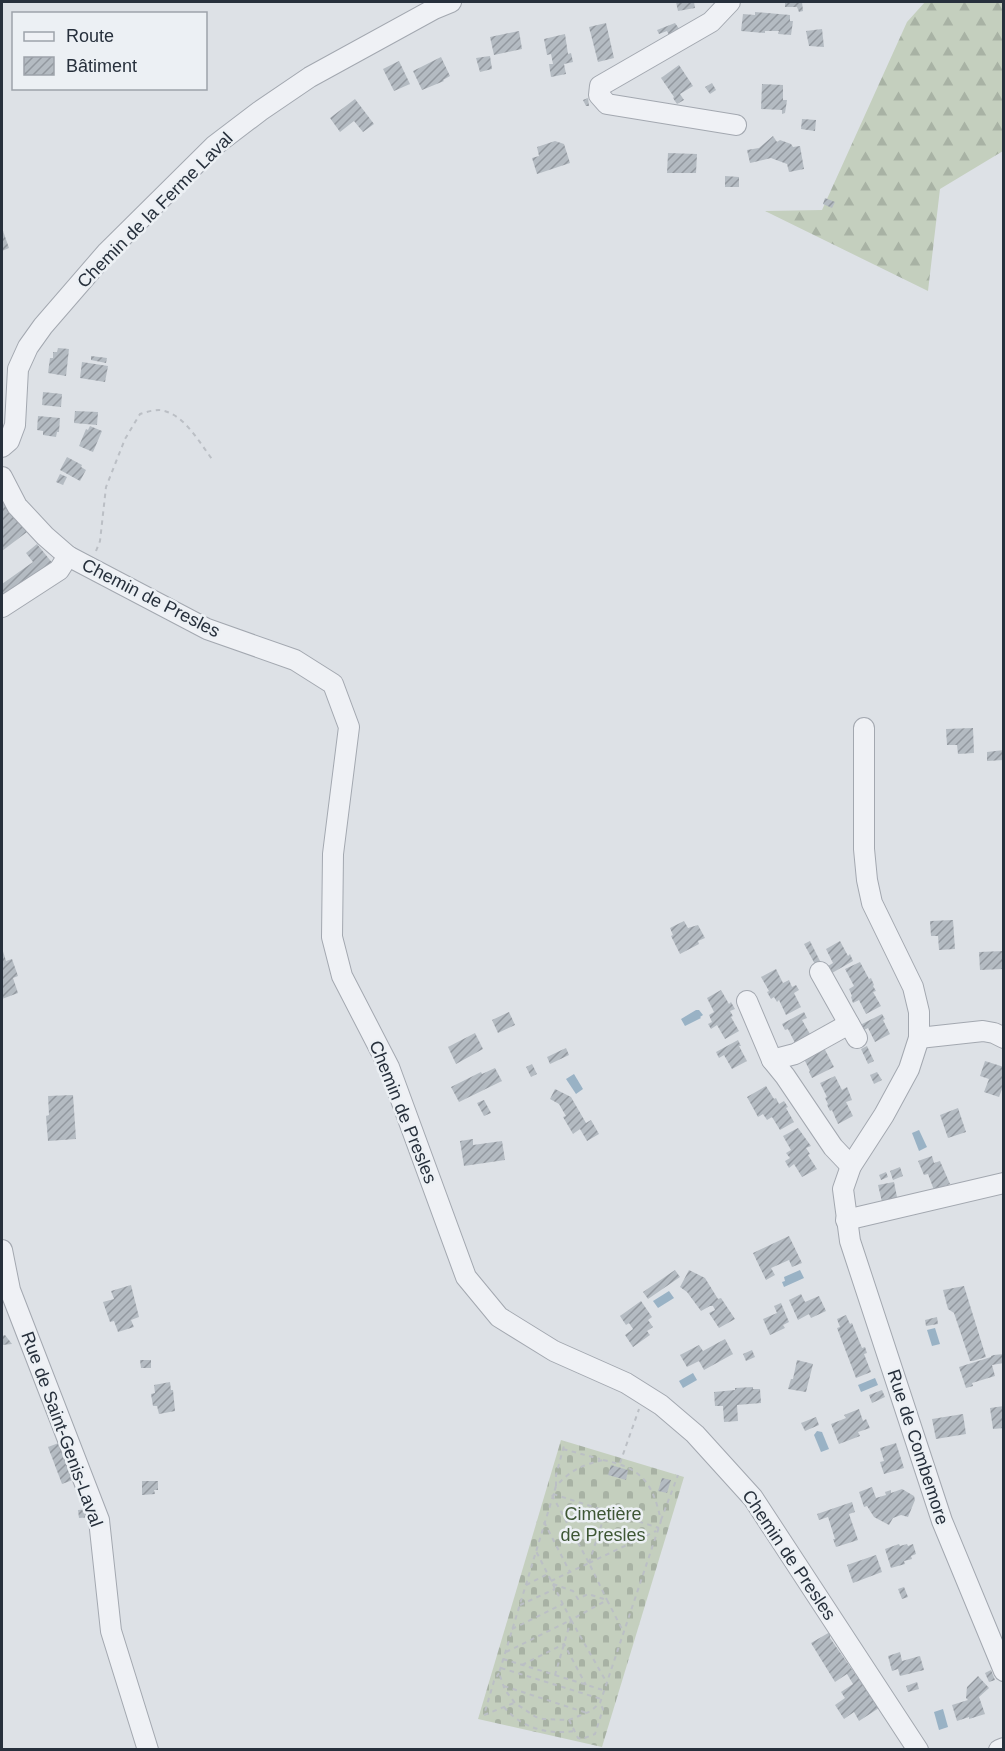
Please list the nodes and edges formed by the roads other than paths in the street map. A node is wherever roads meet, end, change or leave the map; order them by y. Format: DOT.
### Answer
graph roads {
  1 [pos="451,2"];
  2 [pos="730,2"];
  3 [pos="736,125"];
  4 [pos="2,447"];
  5 [pos="2,477"];
  6 [pos="68,556"];
  7 [pos="2,608"];
  8 [pos="864,728"];
  9 [pos="820,972"];
  10 [pos="747,1001"];
  11 [pos="919,1038"];
  12 [pos="1004,1038"];
  13 [pos="772,1060"];
  14 [pos="851,1166"];
  15 [pos="1004,1183"];
  16 [pos="846,1220"];
  17 [pos="2,1250"];
  18 [pos="994,1627"];
  19 [pos="1004,1671"];
  20 [pos="148,1749"];
  21 [pos="918,1749"];
  1 -- 4 [label="street, Chemin de la Ferme Laval"];
  2 -- 3 [label="street"];
  5 -- 6 [label="street, Chemin de Presles"];
  6 -- 7 [label="street"];
  6 -- 21 [label="street, Chemin de Presles"];
  8 -- 11 [label="street, Rue de Combemore"];
  9 -- 13 [label="street"];
  10 -- 13 [label="street"];
  11 -- 12 [label="street"];
  11 -- 14 [label="street, Rue de Combemore"];
  13 -- 14 [label="street"];
  14 -- 16 [label="street, Rue de Combemore"];
  15 -- 16 [label="street"];
  16 -- 18 [label="street, Rue de Combemore"];
  17 -- 20 [label="street, Rue de Saint-Genis-Laval"];
  18 -- 19 [label="street, Rue de Combemore"];
}
